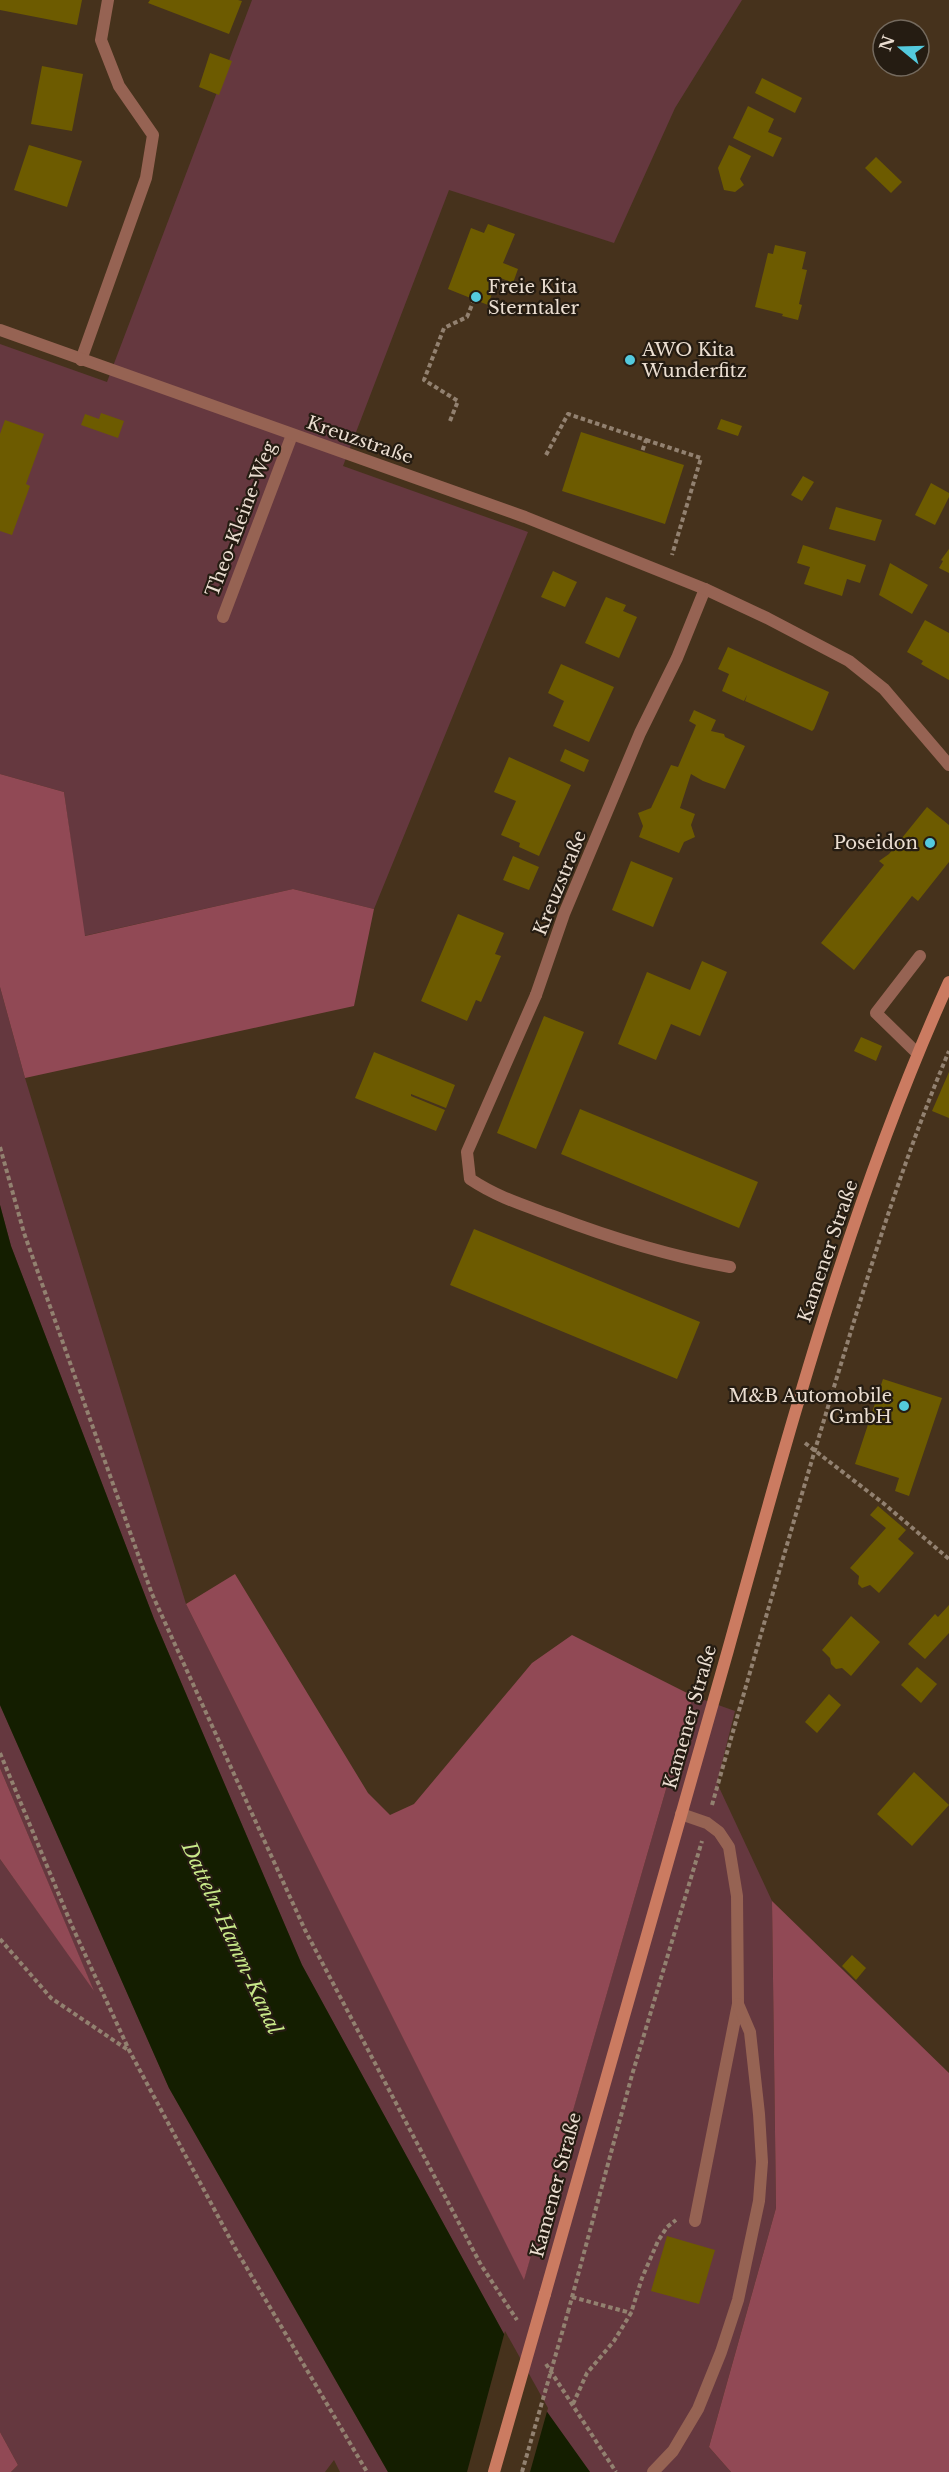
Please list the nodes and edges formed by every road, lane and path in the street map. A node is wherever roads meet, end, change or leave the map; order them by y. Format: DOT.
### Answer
graph roads {
  1 [pos="108,0"];
  2 [pos="474,300"];
  3 [pos="0,330"];
  4 [pos="81,360"];
  5 [pos="450,421"];
  6 [pos="292,435"];
  7 [pos="646,440"];
  8 [pos="642,452"];
  9 [pos="546,455"];
  10 [pos="664,571"];
  11 [pos="705,589"];
  12 [pos="223,617"];
  13 [pos="949,765"];
  14 [pos="920,956"];
  15 [pos="949,982"];
  16 [pos="949,1051"];
  17 [pos="917,1053"];
  18 [pos="0,1147"];
  19 [pos="730,1267"];
  20 [pos="789,1434"];
  21 [pos="815,1448"];
  22 [pos="949,1559"];
  23 [pos="0,1753"];
  24 [pos="681,1814"];
  25 [pos="707,1823"];
  26 [pos="0,1939"];
  27 [pos="738,2004"];
  28 [pos="129,2050"];
  29 [pos="695,2221"];
  30 [pos="572,2297"];
  31 [pos="631,2313"];
  32 [pos="520,2325"];
  33 [pos="540,2355"];
  34 [pos="572,2405"];
  35 [pos="367,2472"];
  36 [pos="494,2472"];
  37 [pos="522,2472"];
  38 [pos="616,2472"];
  39 [pos="653,2472"];
  1 -- 4 [label="street"];
  2 -- 5 [label="path"];
  3 -- 4 [label="street, Kreuzstraße"];
  4 -- 6 [label="street, Kreuzstraße"];
  6 -- 10 [label="street, Kreuzstraße"];
  6 -- 12 [label="street, Theo-Kleine-Weg"];
  7 -- 8 [label="path"];
  7 -- 9 [label="path"];
  7 -- 10 [label="path"];
  10 -- 11 [label="street, Kreuzstraße"];
  11 -- 13 [label="street, Kreuzstraße"];
  11 -- 19 [label="street, Kreuzstraße"];
  14 -- 17 [label="street"];
  15 -- 17 [label="main road, Kamener Straße"];
  16 -- 21 [label="path"];
  17 -- 20 [label="main road, Kamener Straße"];
  18 -- 32 [label="path"];
  20 -- 21 [label="path"];
  20 -- 24 [label="main road, Kamener Straße"];
  21 -- 22 [label="path"];
  21 -- 25 [label="path"];
  23 -- 28 [label="path"];
  24 -- 25 [label="street"];
  24 -- 36 [label="main road, Kamener Straße, bridge"];
  25 -- 27 [label="street"];
  25 -- 30 [label="path"];
  26 -- 28 [label="path"];
  27 -- 29 [label="street"];
  27 -- 39 [label="street"];
  28 -- 35 [label="path"];
  29 -- 31 [label="path"];
  30 -- 31 [label="path"];
  30 -- 37 [label="path, bridge"];
  31 -- 34 [label="path"];
  33 -- 34 [label="path"];
  34 -- 38 [label="path"];
}
